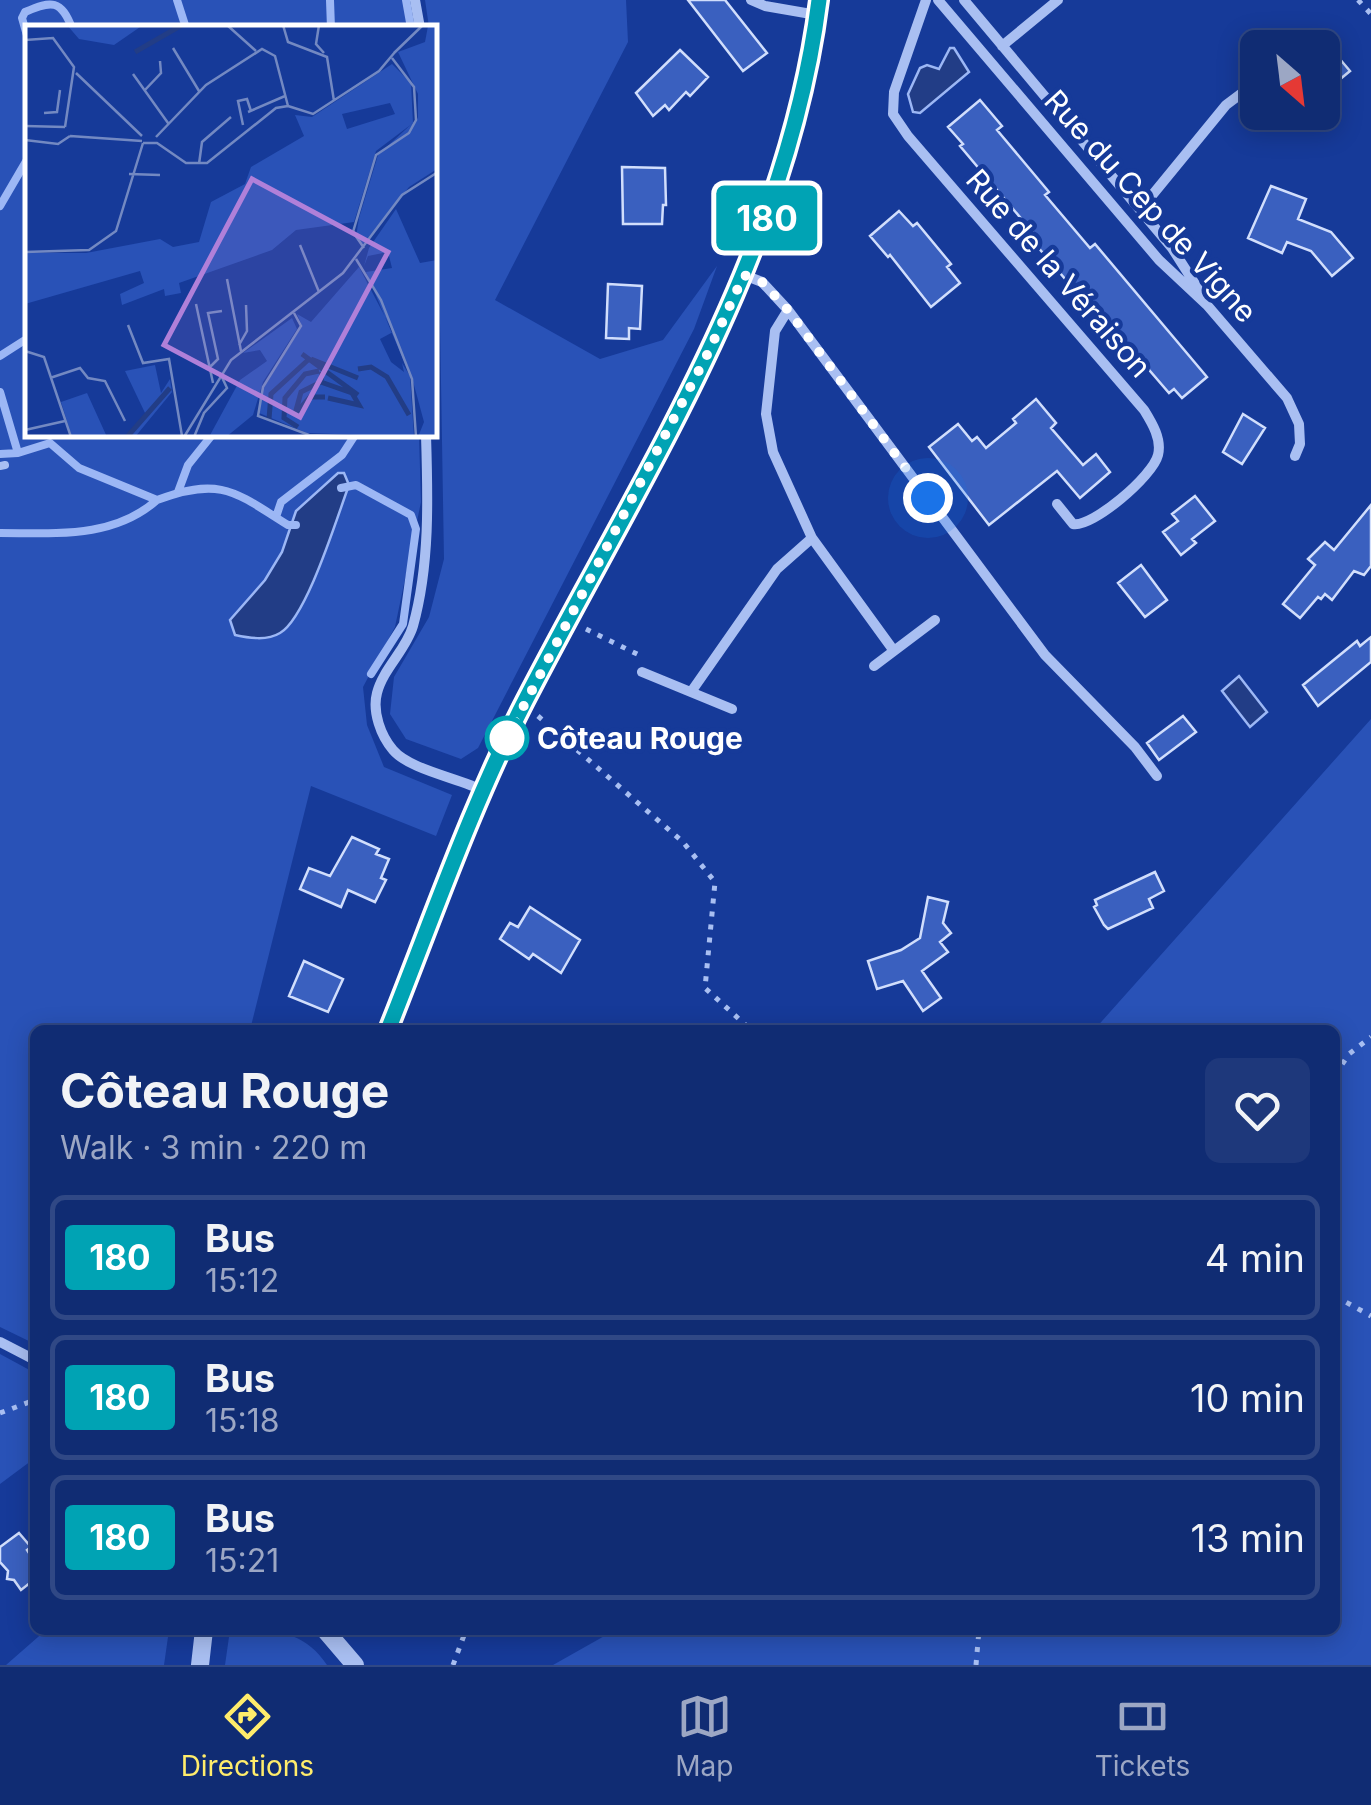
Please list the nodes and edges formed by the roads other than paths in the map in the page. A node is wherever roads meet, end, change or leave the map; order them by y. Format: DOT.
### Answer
graph roads {
  1 [pos="416,0"];
  2 [pos="751,0"];
  3 [pos="926,0"];
  4 [pos="938,0"];
  5 [pos="964,0"];
  6 [pos="1058,0"];
  7 [pos="818,7"];
  8 [pos="420,25"];
  9 [pos="1002,46"];
  10 [pos="1240,94"];
  11 [pos="1140,210"];
  12 [pos="744,275"];
  13 [pos="1207,304"];
  14 [pos="788,310"];
  15 [pos="426,438"];
  16 [pos="1294,456"];
  17 [pos="1058,504"];
  18 [pos="812,538"];
  19 [pos="935,620"];
  20 [pos="894,651"];
  21 [pos="874,666"];
  22 [pos="642,672"];
  23 [pos="691,692"];
  24 [pos="732,708"];
  25 [pos="1157,776"];
  26 [pos="484,791"];
  27 [pos="390,1025"];
  28 [pos="0,1342"];
  29 [pos="30,1357"];
  30 [pos="203,1635"];
  31 [pos="329,1635"];
  32 [pos="200,1665"];
  33 [pos="354,1665"];
  1 -- 8 [label="street"];
  2 -- 7 [label="street"];
  3 -- 17 [label="street, Rue de la Véraison"];
  4 -- 13 [label="street, Rue du Cep de Vigne"];
  5 -- 9 [label="street"];
  6 -- 9 [label="street"];
  7 -- 12 [label="street"];
  9 -- 11 [label="street"];
  10 -- 11 [label="street"];
  11 -- 13 [label="street"];
  12 -- 14 [label="street"];
  12 -- 26 [label="street"];
  13 -- 16 [label="street, Rue du Cep de Vigne"];
  14 -- 18 [label="street"];
  14 -- 25 [label="street"];
  15 -- 26 [label="street"];
  18 -- 20 [label="street"];
  18 -- 23 [label="street"];
  19 -- 20 [label="street"];
  20 -- 21 [label="street"];
  22 -- 23 [label="street"];
  23 -- 24 [label="street"];
  26 -- 27 [label="street"];
  28 -- 29 [label="street"];
  30 -- 32 [label="street"];
  31 -- 33 [label="street"];
}
